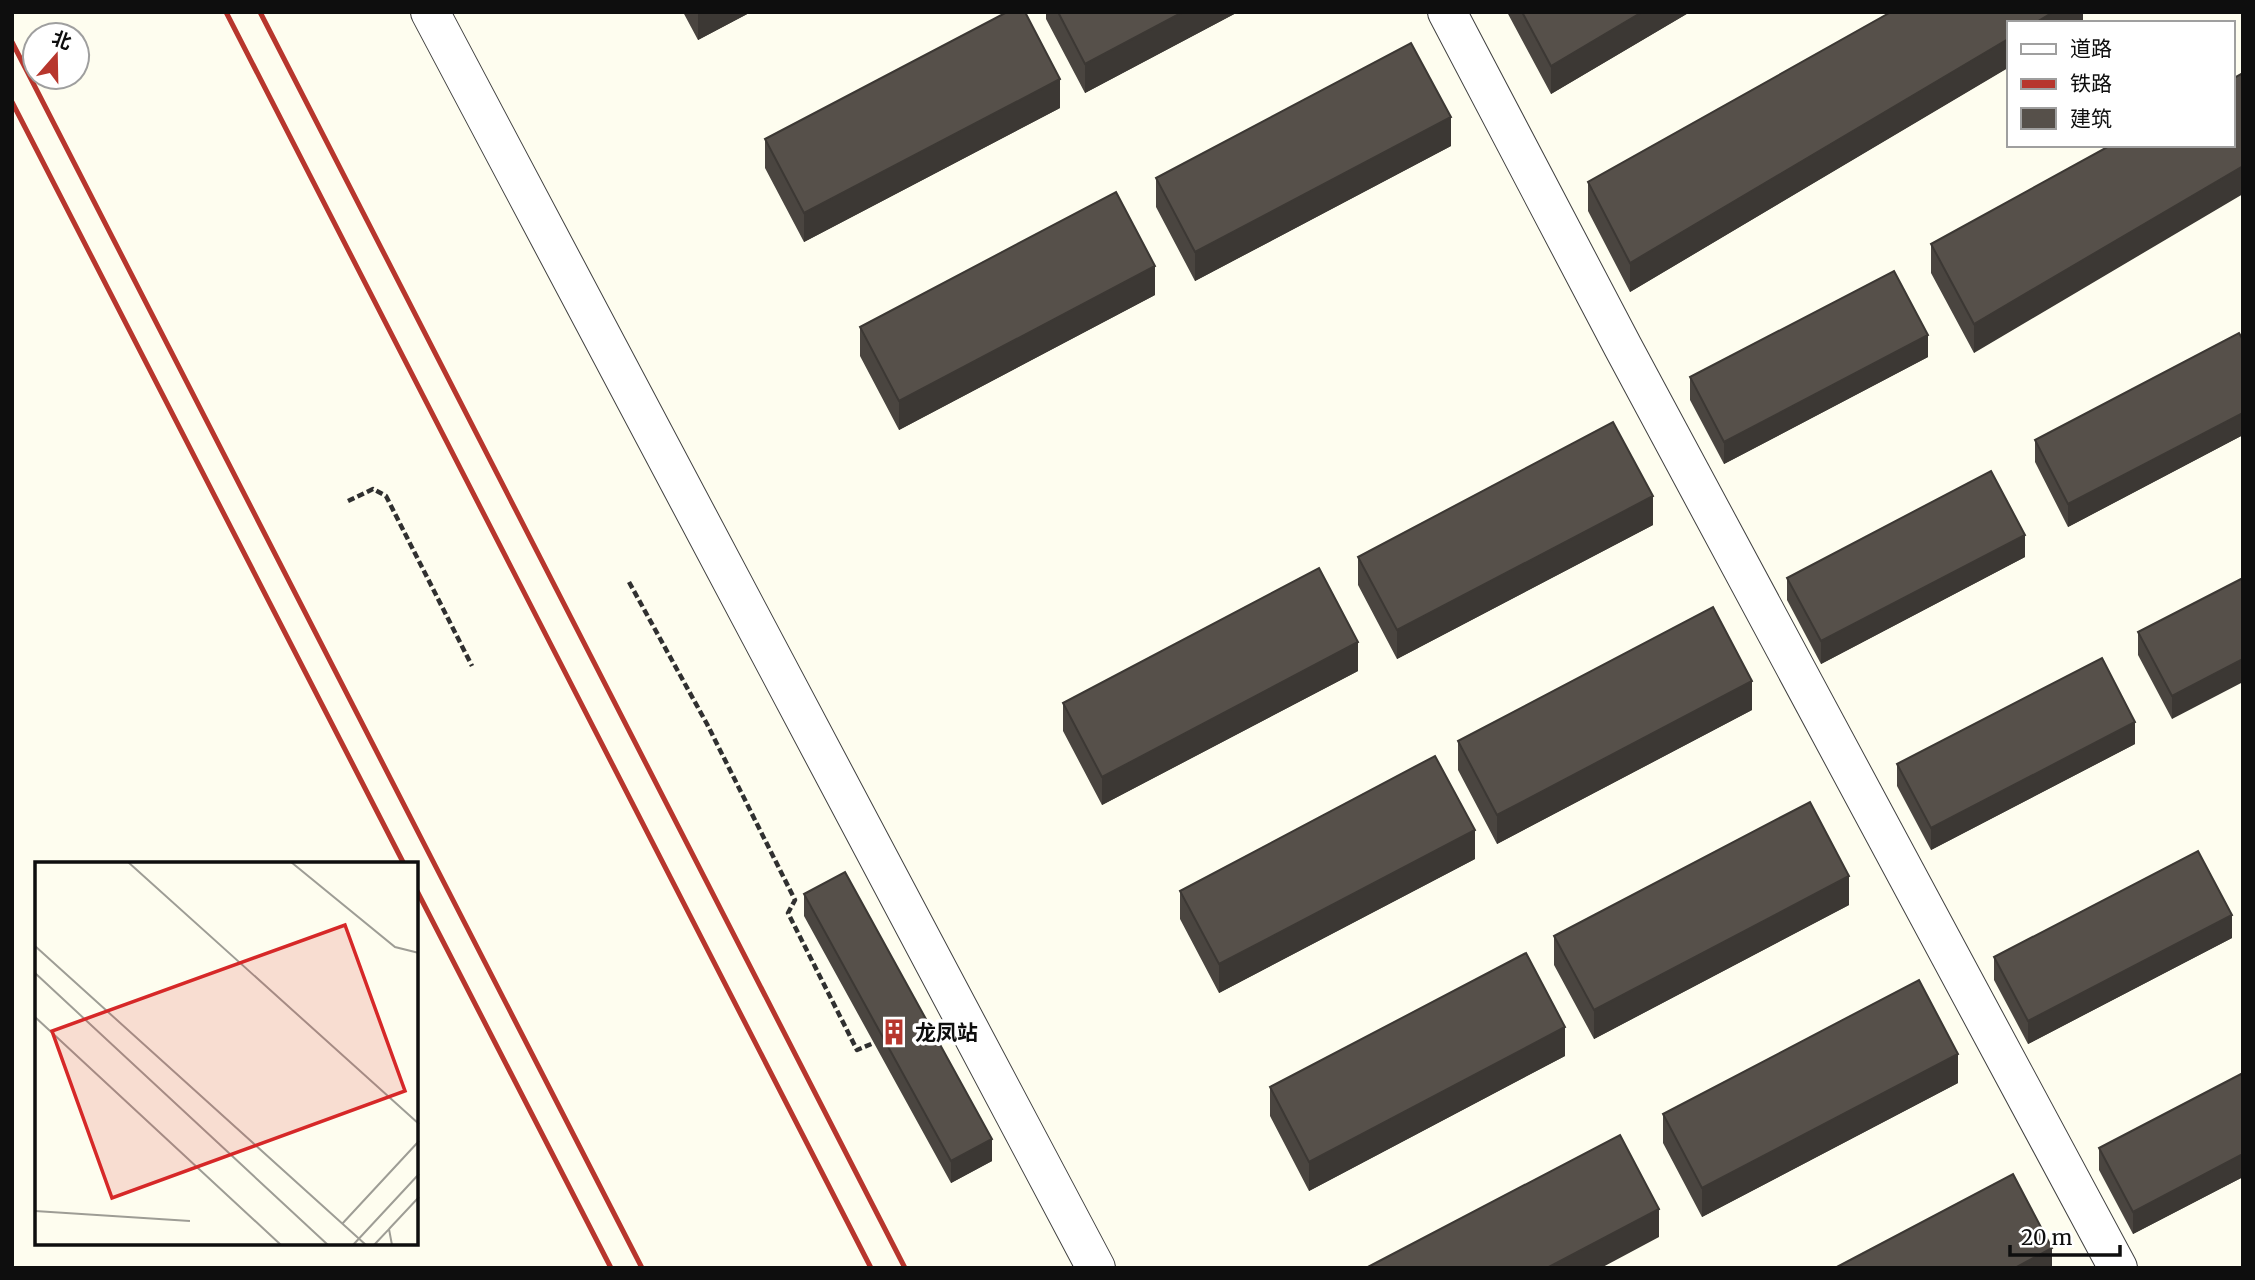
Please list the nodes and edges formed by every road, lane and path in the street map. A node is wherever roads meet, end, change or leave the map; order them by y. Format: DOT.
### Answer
graph roads {
  1 [pos="430,12"];
  2 [pos="1447,12"];
  3 [pos="348,501"];
  4 [pos="629,582"];
  5 [pos="472,666"];
  6 [pos="884,1038"];
  7 [pos="1096,1268"];
  8 [pos="2118,1268"];
  1 -- 7 [label="street"];
  2 -- 8 [label="street"];
  3 -- 5 [label="path"];
  4 -- 6 [label="path"];
}
